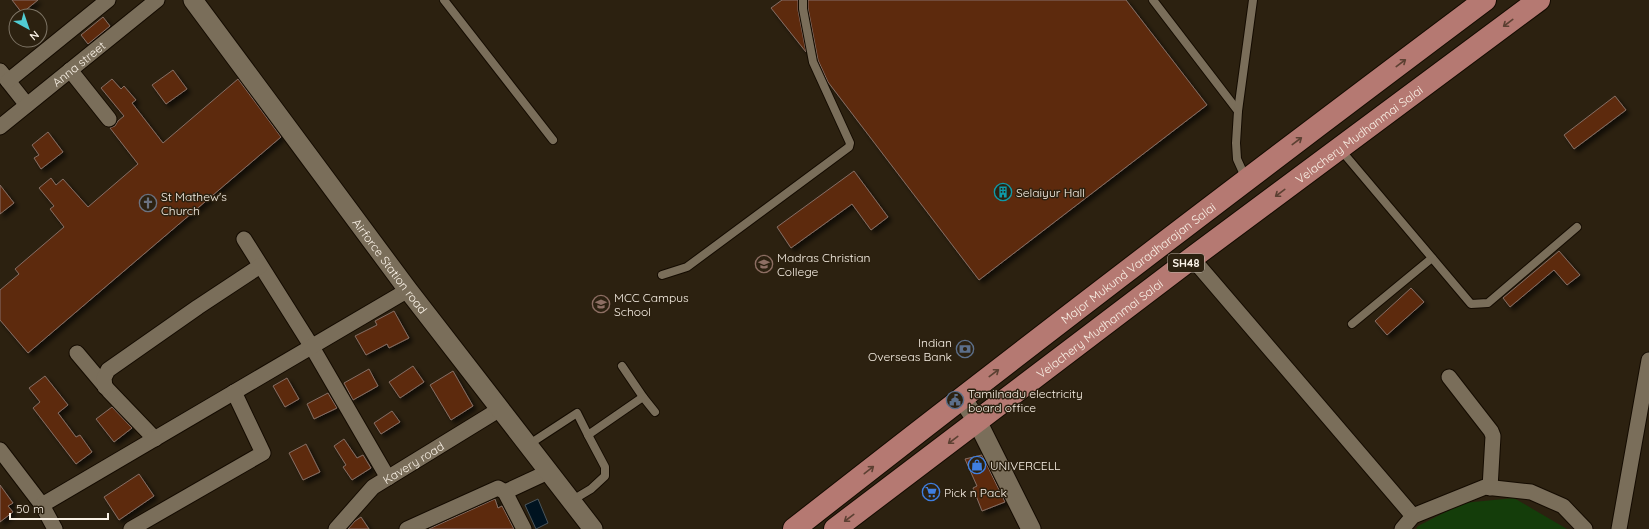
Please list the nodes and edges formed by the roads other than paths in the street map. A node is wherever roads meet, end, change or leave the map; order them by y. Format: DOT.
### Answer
graph roads {
  1 [pos="108,0"];
  2 [pos="157,0"];
  3 [pos="192,0"];
  4 [pos="444,0"];
  5 [pos="803,0"];
  6 [pos="1153,0"];
  7 [pos="1253,0"];
  8 [pos="1485,0"];
  9 [pos="1539,0"];
  10 [pos="70,70"];
  11 [pos="4,76"];
  12 [pos="27,105"];
  13 [pos="1238,111"];
  14 [pos="109,119"];
  15 [pos="0,127"];
  16 [pos="553,140"];
  17 [pos="1339,149"];
  18 [pos="1246,180"];
  19 [pos="1576,227"];
  20 [pos="244,239"];
  21 [pos="1192,258"];
  22 [pos="1432,258"];
  23 [pos="260,266"];
  24 [pos="662,275"];
  25 [pos="408,290"];
  26 [pos="1352,324"];
  27 [pos="312,347"];
  28 [pos="77,353"];
  29 [pos="1649,360"];
  30 [pos="622,366"];
  31 [pos="1449,377"];
  32 [pos="105,387"];
  33 [pos="234,392"];
  34 [pos="643,397"];
  35 [pos="962,398"];
  36 [pos="500,409"];
  37 [pos="655,412"];
  38 [pos="977,422"];
  39 [pos="588,435"];
  40 [pos="155,439"];
  41 [pos="528,445"];
  42 [pos="1,453"];
  43 [pos="548,472"];
  44 [pos="388,478"];
  45 [pos="1490,488"];
  46 [pos="505,492"];
  47 [pos="571,501"];
  48 [pos="42,505"];
  49 [pos="1413,516"];
  50 [pos="414,528"];
  51 [pos="55,529"];
  52 [pos="131,529"];
  53 [pos="336,529"];
  54 [pos="524,529"];
  55 [pos="593,529"];
  56 [pos="794,529"];
  57 [pos="835,529"];
  58 [pos="1031,529"];
  59 [pos="1402,529"];
  60 [pos="1585,529"];
  61 [pos="1619,529"];
  1 -- 11 [label="street"];
  2 -- 10 [label="street, Anna street"];
  3 -- 25 [label="street, Airforce Station road"];
  4 -- 16 [label="lane"];
  5 -- 24 [label="lane"];
  6 -- 13 [label="lane"];
  7 -- 13 [label="lane"];
  18 -- 8 [label="main road, Major Mukund Varadharajan Salai / SH48, one-way"];
  9 -- 17 [label="main road, Velachery Mudhanmai Salai / SH48, one-way"];
  10 -- 12 [label="street, Anna street"];
  10 -- 14 [label="street"];
  11 -- 12 [label="street"];
  12 -- 15 [label="street, Anna street"];
  13 -- 18 [label="lane"];
  17 -- 21 [label="main road, Velachery Mudhanmai Salai / SH48, one-way"];
  17 -- 22 [label="lane"];
  35 -- 18 [label="main road, Major Mukund Varadharajan Salai / SH48, one-way"];
  19 -- 22 [label="lane"];
  20 -- 23 [label="street"];
  21 -- 38 [label="main road, Velachery Mudhanmai Salai / SH48"];
  21 -- 49 [label="street"];
  22 -- 26 [label="lane"];
  23 -- 27 [label="street"];
  23 -- 32 [label="street"];
  25 -- 27 [label="street"];
  25 -- 36 [label="street, Airforce Station road"];
  27 -- 33 [label="street"];
  27 -- 44 [label="street"];
  28 -- 32 [label="street"];
  29 -- 61 [label="street"];
  30 -- 34 [label="lane"];
  31 -- 45 [label="street"];
  32 -- 40 [label="street"];
  33 -- 40 [label="street"];
  33 -- 52 [label="street"];
  34 -- 37 [label="lane"];
  34 -- 39 [label="lane"];
  35 -- 38 [label="street"];
  56 -- 35 [label="main road, Major Mukund Varadharajan Salai / SH48, one-way"];
  36 -- 41 [label="street, Airforce Station road"];
  36 -- 44 [label="street, Kavery road"];
  38 -- 57 [label="main road, Velachery Mudhanmai Salai / SH48, one-way"];
  38 -- 58 [label="street"];
  39 -- 41 [label="lane"];
  39 -- 47 [label="lane"];
  40 -- 48 [label="street"];
  41 -- 43 [label="street, Airforce Station road"];
  42 -- 48 [label="street"];
  43 -- 46 [label="street"];
  43 -- 47 [label="street, Airforce Station road"];
  44 -- 53 [label="street, Kavery road"];
  45 -- 49 [label="street"];
  45 -- 60 [label="street"];
  46 -- 50 [label="street"];
  46 -- 54 [label="street"];
  47 -- 55 [label="street, Airforce Station road"];
  48 -- 51 [label="street"];
  49 -- 59 [label="street"];
}
